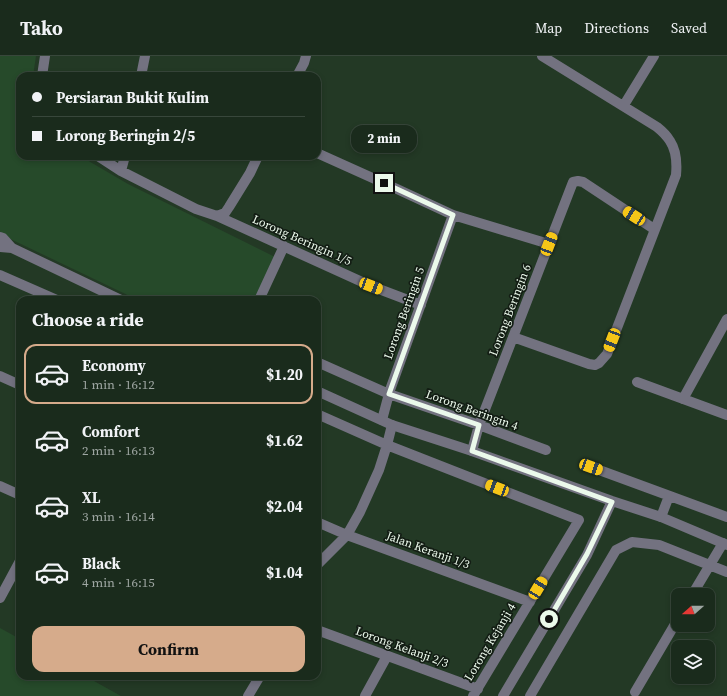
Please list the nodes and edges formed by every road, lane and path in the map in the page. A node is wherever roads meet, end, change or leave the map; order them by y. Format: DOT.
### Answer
graph roads {
  1 [pos="45,56"];
  2 [pos="145,56"];
  3 [pos="542,56"];
  4 [pos="654,56"];
  5 [pos="305,59"];
  6 [pos="43,72"];
  7 [pos="142,72"];
  8 [pos="299,72"];
  9 [pos="624,105"];
  10 [pos="321,155"];
  11 [pos="104,160"];
  12 [pos="124,160"];
  13 [pos="256,160"];
  14 [pos="122,171"];
  15 [pos="453,215"];
  16 [pos="217,216"];
  17 [pos="654,229"];
  18 [pos="1,242"];
  19 [pos="549,244"];
  20 [pos="284,246"];
  21 [pos="0,275"];
  22 [pos="49,296"];
  23 [pos="113,296"];
  24 [pos="261,296"];
  25 [pos="421,305"];
  26 [pos="727,319"];
  27 [pos="513,337"];
  28 [pos="321,364"];
  29 [pos="0,376"];
  30 [pos="637,382"];
  31 [pos="16,383"];
  32 [pos="321,393"];
  33 [pos="389,394"];
  34 [pos="683,399"];
  35 [pos="727,415"];
  36 [pos="321,416"];
  37 [pos="382,420"];
  38 [pos="392,424"];
  39 [pos="479,425"];
  40 [pos="387,445"];
  41 [pos="546,450"];
  42 [pos="472,451"];
  43 [pos="591,467"];
  44 [pos="0,486"];
  45 [pos="16,494"];
  46 [pos="670,496"];
  47 [pos="612,502"];
  48 [pos="662,517"];
  49 [pos="727,517"];
  50 [pos="321,524"];
  51 [pos="347,535"];
  52 [pos="725,544"];
  53 [pos="321,562"];
  54 [pos="710,565"];
  55 [pos="16,568"];
  56 [pos="727,572"];
  57 [pos="696,588"];
  58 [pos="0,598"];
  59 [pos="530,602"];
  60 [pos="321,631"];
  61 [pos="671,631"];
  62 [pos="387,656"];
  63 [pos="258,680"];
  64 [pos="475,692"];
  65 [pos="635,692"];
  66 [pos="248,696"];
  67 [pos="365,696"];
  68 [pos="503,696"];
  69 [pos="530,696"];
  1 -- 6 [label="street"];
  2 -- 7 [label="street"];
  3 -- 9 [label="street"];
  4 -- 9 [label="street"];
  5 -- 8 [label="street"];
  9 -- 17 [label="street"];
  10 -- 15 [label="street"];
  11 -- 14 [label="street, Lorong Beringin 1/5"];
  12 -- 14 [label="street"];
  13 -- 16 [label="street"];
  14 -- 16 [label="street, Lorong Beringin 1/5"];
  15 -- 19 [label="street"];
  15 -- 25 [label="street, Lorong Beringin 5"];
  16 -- 20 [label="street, Lorong Beringin 1/5"];
  17 -- 19 [label="street, Lorong Beringin 6"];
  17 -- 27 [label="street"];
  18 -- 23 [label="street"];
  19 -- 27 [label="street, Lorong Beringin 6"];
  20 -- 24 [label="street"];
  20 -- 25 [label="street, Lorong Beringin 1/5"];
  21 -- 22 [label="street"];
  25 -- 33 [label="street, Lorong Beringin 5"];
  26 -- 34 [label="street"];
  27 -- 39 [label="street, Lorong Beringin 6"];
  28 -- 33 [label="street, Lorong Beringin 4"];
  29 -- 31 [label="street"];
  30 -- 34 [label="street"];
  32 -- 37 [label="street"];
  33 -- 37 [label="street, Lorong Beringin 5"];
  33 -- 39 [label="street, Lorong Beringin 4"];
  34 -- 35 [label="street"];
  36 -- 40 [label="street"];
  37 -- 38 [label="street"];
  38 -- 40 [label="street"];
  38 -- 42 [label="street"];
  39 -- 41 [label="street, Lorong Beringin 4"];
  39 -- 42 [label="street, Lorong Beringin 6"];
  40 -- 51 [label="street"];
  40 -- 59 [label="street, Lorong Kejanji 4"];
  42 -- 47 [label="street"];
  43 -- 46 [label="street"];
  44 -- 45 [label="street"];
  46 -- 48 [label="street"];
  46 -- 49 [label="street"];
  47 -- 48 [label="street"];
  47 -- 68 [label="street"];
  48 -- 52 [label="street"];
  50 -- 51 [label="street, Jalan Keranji 1/3"];
  51 -- 53 [label="street"];
  51 -- 59 [label="street, Jalan Keranji 1/3"];
  52 -- 54 [label="street"];
  54 -- 56 [label="street"];
  54 -- 57 [label="street"];
  54 -- 69 [label="street"];
  55 -- 58 [label="street"];
  59 -- 64 [label="street, Lorong Kejanji 4"];
  60 -- 62 [label="street, Lorong Kelanji 2/3"];
  61 -- 65 [label="street"];
  62 -- 64 [label="street, Lorong Kelanji 2/3"];
  62 -- 67 [label="street"];
  63 -- 66 [label="street"];
}
